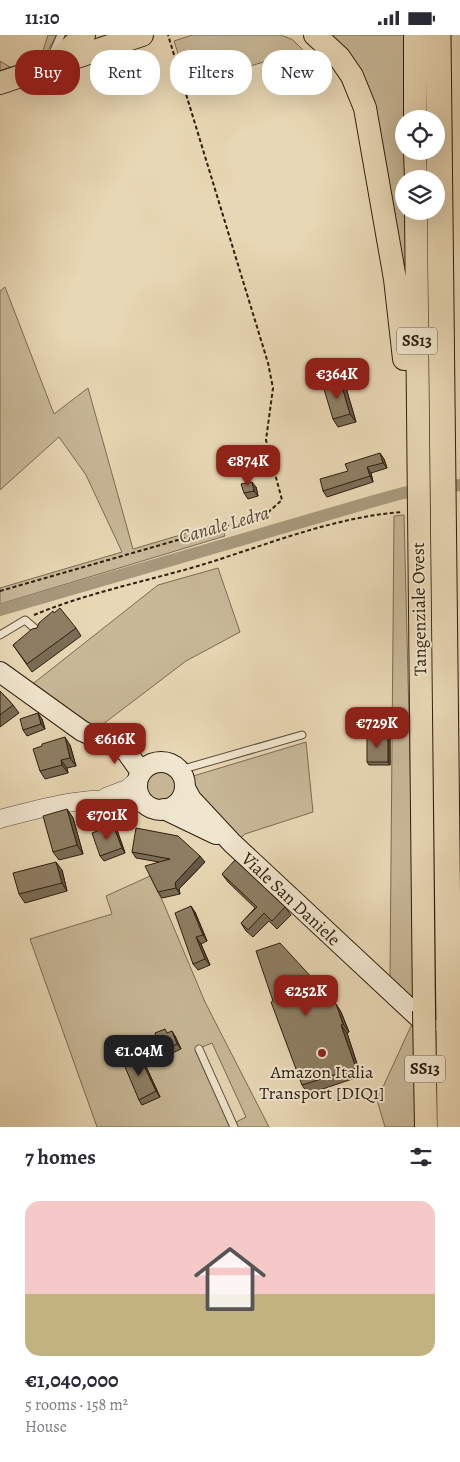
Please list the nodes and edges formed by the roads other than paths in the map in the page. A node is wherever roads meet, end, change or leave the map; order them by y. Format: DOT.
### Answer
graph roads {
  1 [pos="61,35"];
  2 [pos="84,35"];
  3 [pos="142,35"];
  4 [pos="315,35"];
  5 [pos="415,35"];
  6 [pos="438,35"];
  7 [pos="54,50"];
  8 [pos="69,50"];
  9 [pos="80,56"];
  10 [pos="15,78"];
  11 [pos="0,83"];
  12 [pos="415,110"];
  13 [pos="416,220"];
  14 [pos="424,491"];
  15 [pos="39,632"];
  16 [pos="0,635"];
  17 [pos="0,672"];
  18 [pos="302,735"];
  19 [pos="104,741"];
  20 [pos="176,773"];
  21 [pos="140,776"];
  22 [pos="101,799"];
  23 [pos="155,807"];
  24 [pos="0,819"];
  25 [pos="232,843"];
  26 [pos="199,1049"];
  27 [pos="460,1056"];
  28 [pos="234,1127"];
  29 [pos="426,1127"];
  30 [pos="450,1127"];
  1 -- 7 [label="lane"];
  2 -- 8 [label="main road"];
  3 -- 9 [label="main road"];
  4 -- 14 [label="main road"];
  5 -- 12 [label="main road"];
  6 -- 14 [label="highway"];
  10 -- 11 [label="main road"];
  13 -- 14 [label="main road, Tangenziale Ovest / SS13"];
  14 -- 29 [label="main road, Tangenziale Ovest / SS13, bridge"];
  14 -- 30 [label="highway, bridge"];
  15 -- 16 [label="lane"];
  17 -- 19 [label="main road"];
  18 -- 20 [label="lane"];
  19 -- 20 [label="main road"];
  19 -- 21 [label="main road"];
  20 -- 21 [label="main road, Viale San Daniele"];
  20 -- 23 [label="main road"];
  20 -- 25 [label="main road, Viale San Daniele"];
  21 -- 22 [label="street, Viale San Daniele"];
  21 -- 23 [label="main road"];
  22 -- 23 [label="street, Viale San Daniele"];
  22 -- 24 [label="street, Viale San Daniele"];
  23 -- 25 [label="main road, Viale San Daniele"];
  25 -- 27 [label="main road, Viale San Daniele"];
  26 -- 28 [label="lane"];
}
